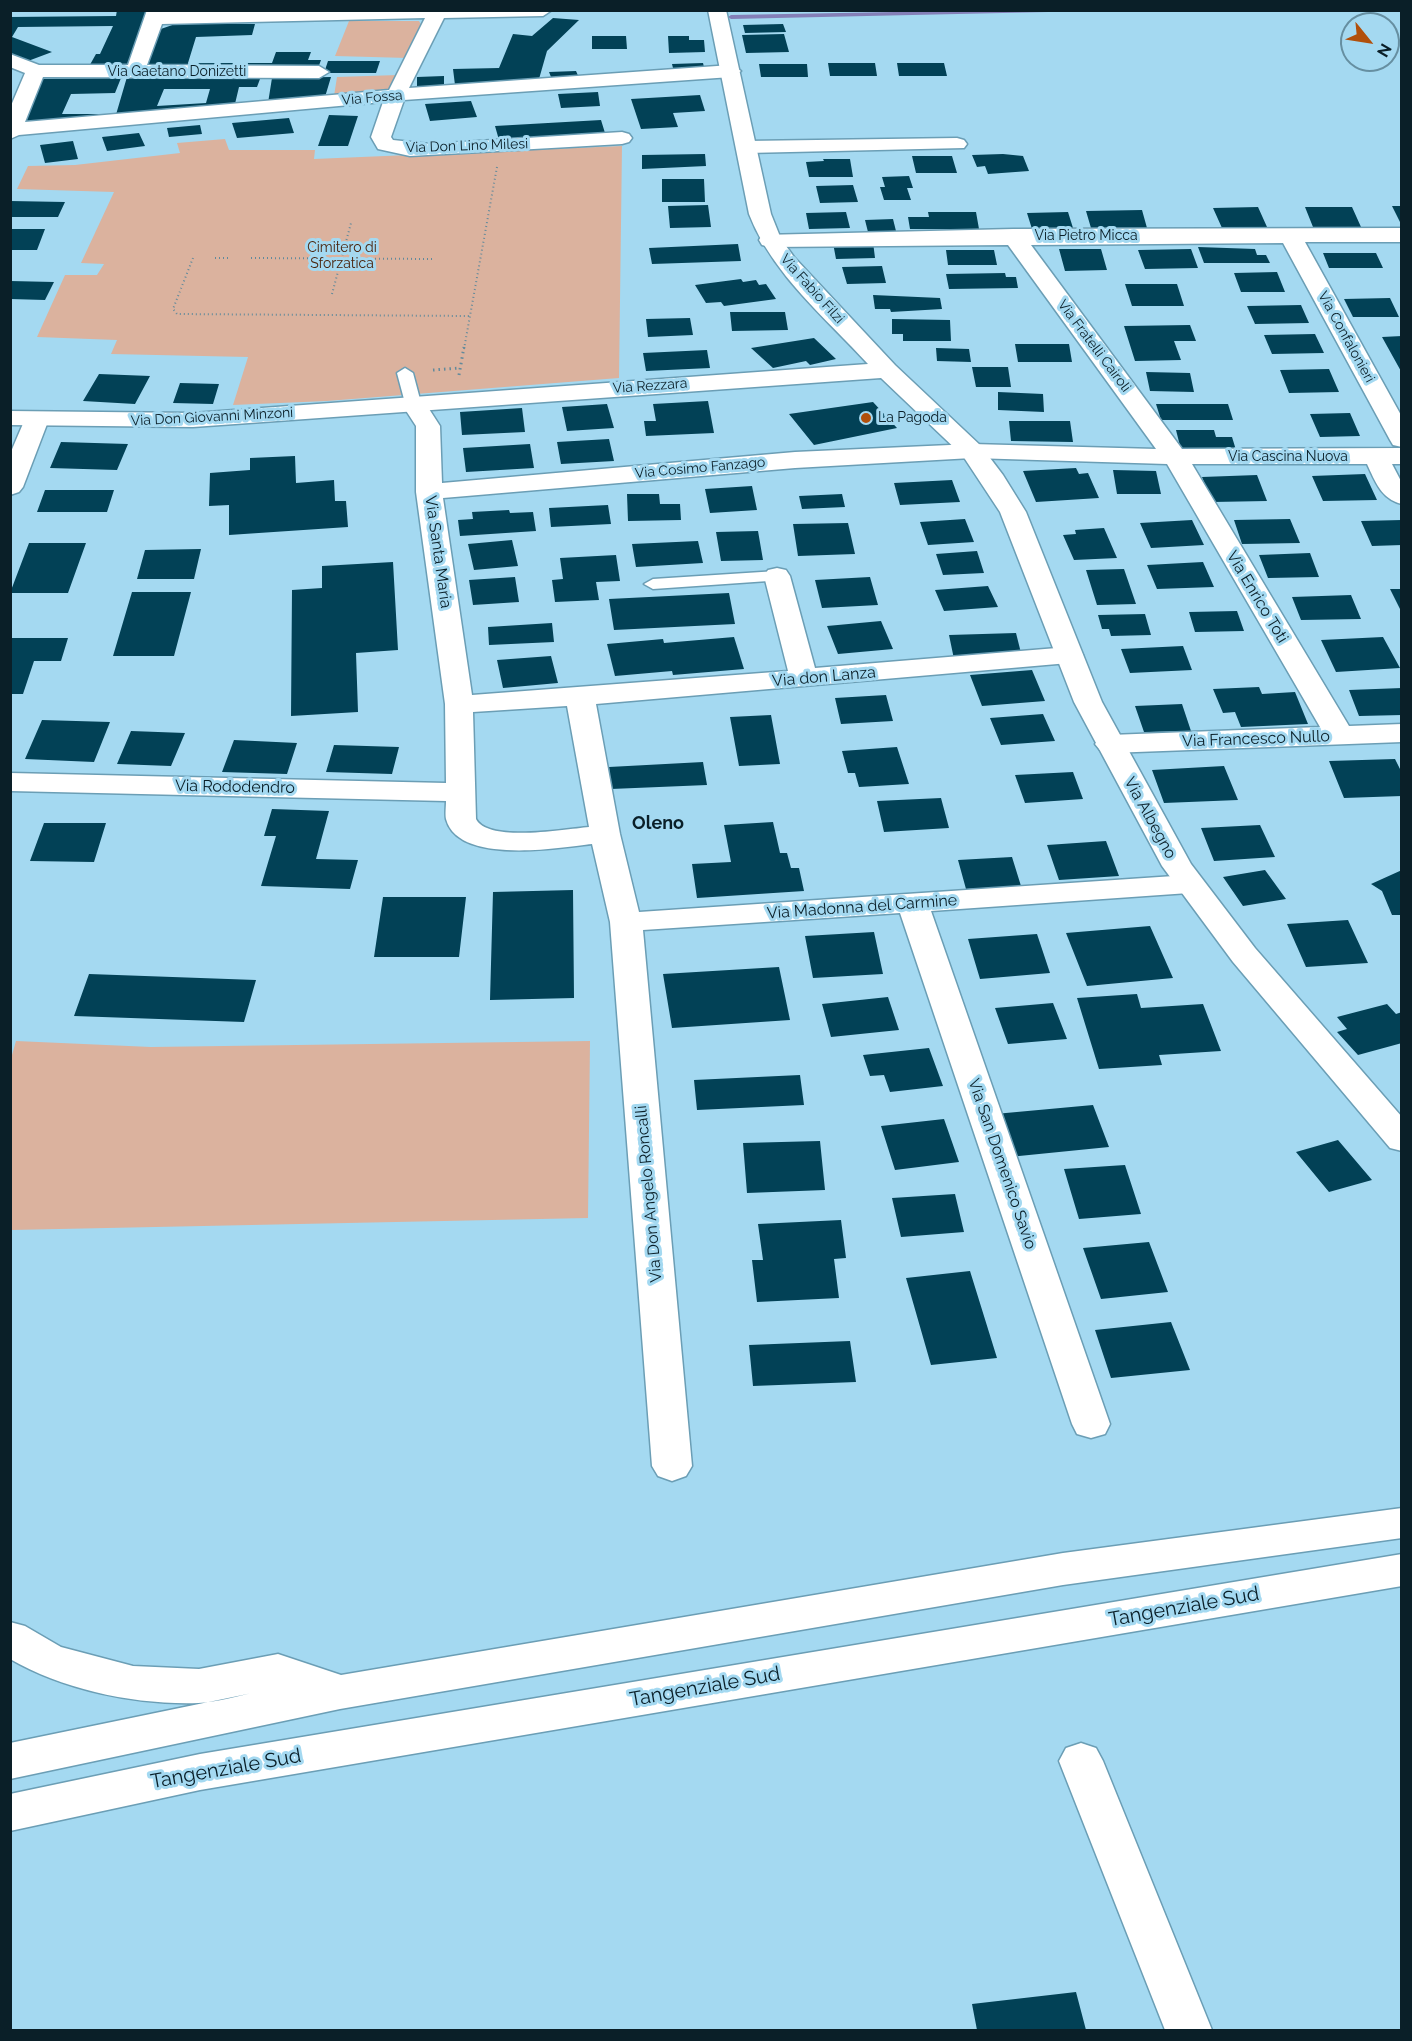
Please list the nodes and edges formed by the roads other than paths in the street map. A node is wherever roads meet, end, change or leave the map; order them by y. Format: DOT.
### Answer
graph roads {
  1 [pos="543,10"];
  2 [pos="717,10"];
  3 [pos="437,13"];
  4 [pos="156,14"];
  5 [pos="10,60"];
  6 [pos="36,71"];
  7 [pos="731,71"];
  8 [pos="135,72"];
  9 [pos="319,72"];
  10 [pos="396,95"];
  11 [pos="12,131"];
  12 [pos="622,138"];
  13 [pos="957,144"];
  14 [pos="747,147"];
  15 [pos="1290,235"];
  16 [pos="1401,235"];
  17 [pos="1013,236"];
  18 [pos="770,240"];
  19 [pos="887,370"];
  20 [pos="405,373"];
  21 [pos="413,403"];
  22 [pos="10,418"];
  23 [pos="37,419"];
  24 [pos="1401,440"];
  25 [pos="972,451"];
  26 [pos="1175,456"];
  27 [pos="1401,456"];
  28 [pos="1376,457"];
  29 [pos="10,487"];
  30 [pos="429,492"];
  31 [pos="1401,496"];
  32 [pos="777,576"];
  33 [pos="653,584"];
  34 [pos="1069,655"];
  35 [pos="804,679"];
  36 [pos="580,697"];
  37 [pos="459,704"];
  38 [pos="1401,733"];
  39 [pos="1340,736"];
  40 [pos="1110,744"];
  41 [pos="10,782"];
  42 [pos="459,792"];
  43 [pos="604,834"];
  44 [pos="1189,884"];
  45 [pos="913,904"];
  46 [pos="626,922"];
  47 [pos="1401,1140"];
  48 [pos="1091,1424"];
  49 [pos="672,1466"];
  50 [pos="1401,1523"];
  51 [pos="1401,1570"];
  52 [pos="10,1638"];
  53 [pos="340,1692"];
  54 [pos="10,1761"];
  55 [pos="1082,1761"];
  56 [pos="10,1813"];
  57 [pos="1189,2031"];
  1 -- 3 [label="main road"];
  2 -- 7 [label="main road, Via Fabio Filzi"];
  3 -- 4 [label="main road"];
  3 -- 10 [label="main road, Via Don Lino Milesi"];
  4 -- 8 [label="main road"];
  5 -- 6 [label="main road"];
  6 -- 8 [label="main road, Via Gaetano Donizetti"];
  6 -- 11 [label="main road"];
  7 -- 10 [label="main road, Via Fossa"];
  7 -- 14 [label="main road, Via Fabio Filzi"];
  8 -- 9 [label="main road, Via Gaetano Donizetti"];
  10 -- 11 [label="main road, Via Fossa"];
  10 -- 12 [label="main road, Via Don Lino Milesi"];
  13 -- 14 [label="main road"];
  14 -- 18 [label="main road, Via Fabio Filzi"];
  15 -- 16 [label="main road, Via Pietro Micca"];
  15 -- 17 [label="main road, Via Pietro Micca"];
  15 -- 24 [label="main road, Via Confalonieri"];
  17 -- 18 [label="main road, Via Pietro Micca"];
  17 -- 26 [label="main road, Via Fratelli Cairoli"];
  18 -- 19 [label="main road, Via Fabio Filzi"];
  19 -- 21 [label="main road, Via Rezzara"];
  19 -- 25 [label="main road, Via Fabio Filzi"];
  20 -- 21 [label="lane"];
  21 -- 23 [label="main road, Via Don Giovanni Minzoni"];
  21 -- 30 [label="main road, Via Santa Maria"];
  22 -- 23 [label="main road, Via Don Giovanni Minzoni"];
  23 -- 29 [label="main road"];
  25 -- 26 [label="main road, Via Cosimo Fanzago"];
  25 -- 30 [label="main road, Via Cosimo Fanzago"];
  25 -- 34 [label="main road, Via Albegno"];
  26 -- 28 [label="main road, Via Cascina Nuova"];
  26 -- 39 [label="main road, Via Enrico Toti"];
  27 -- 28 [label="main road, Via Cascina Nuova"];
  28 -- 31 [label="main road"];
  30 -- 37 [label="main road, Via Santa Maria"];
  32 -- 33 [label="lane"];
  32 -- 35 [label="main road"];
  34 -- 35 [label="main road, Via don Lanza"];
  34 -- 40 [label="main road, Via Albegno"];
  35 -- 36 [label="main road, Via don Lanza"];
  36 -- 37 [label="main road, Via don Lanza"];
  36 -- 43 [label="main road"];
  37 -- 42 [label="main road, Via Santa Maria"];
  38 -- 39 [label="main road, Via Francesco Nullo"];
  39 -- 40 [label="main road, Via Francesco Nullo"];
  40 -- 44 [label="main road, Via Albegno"];
  41 -- 42 [label="main road, Via Rododendro"];
  42 -- 43 [label="main road, Via Santa Maria"];
  43 -- 46 [label="main road"];
  44 -- 45 [label="main road, Via Madonna del Carmine"];
  44 -- 47 [label="main road, Via Albegno"];
  45 -- 46 [label="main road, Via Madonna del Carmine"];
  45 -- 48 [label="main road, Via San Domenico Savio"];
  46 -- 49 [label="main road, Via Don Angelo Roncalli"];
  50 -- 53 [label="main road"];
  51 -- 56 [label="main road, Tangenziale Sud"];
  52 -- 53 [label="main road"];
  53 -- 54 [label="main road"];
  55 -- 57 [label="main road"];
}
